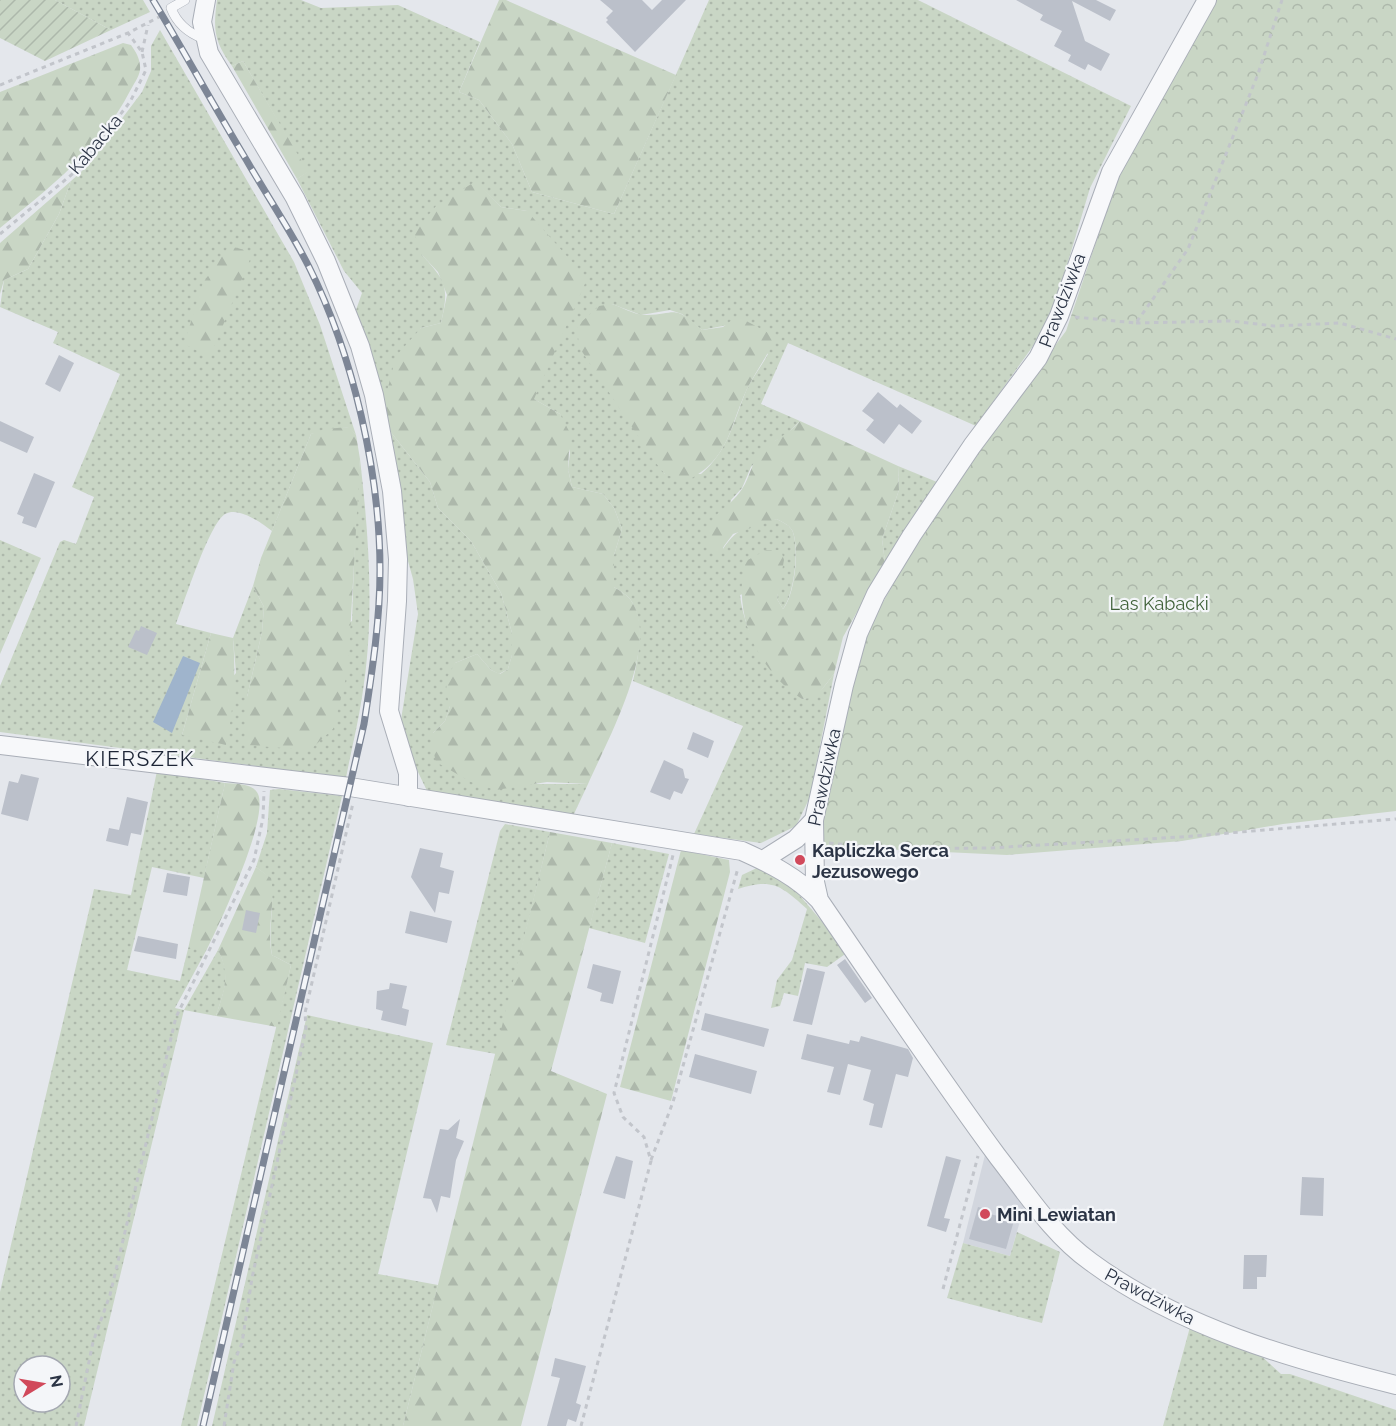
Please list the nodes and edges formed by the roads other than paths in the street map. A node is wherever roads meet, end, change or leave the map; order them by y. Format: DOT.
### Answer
graph roads {
  1 [pos="185,0"];
  2 [pos="206,0"];
  3 [pos="1207,0"];
  4 [pos="204,39"];
  5 [pos="0,745"];
  6 [pos="408,796"];
  7 [pos="814,820"];
  8 [pos="763,860"];
  9 [pos="819,900"];
  10 [pos="1396,1385"];
  1 -- 4 [label="lane"];
  2 -- 4 [label="street"];
  3 -- 7 [label="street, Prawdziwka"];
  4 -- 6 [label="street"];
  5 -- 6 [label="street"];
  6 -- 8 [label="street"];
  7 -- 8 [label="street"];
  7 -- 9 [label="street, Prawdziwka"];
  8 -- 9 [label="street"];
  9 -- 10 [label="street, Prawdziwka"];
}
